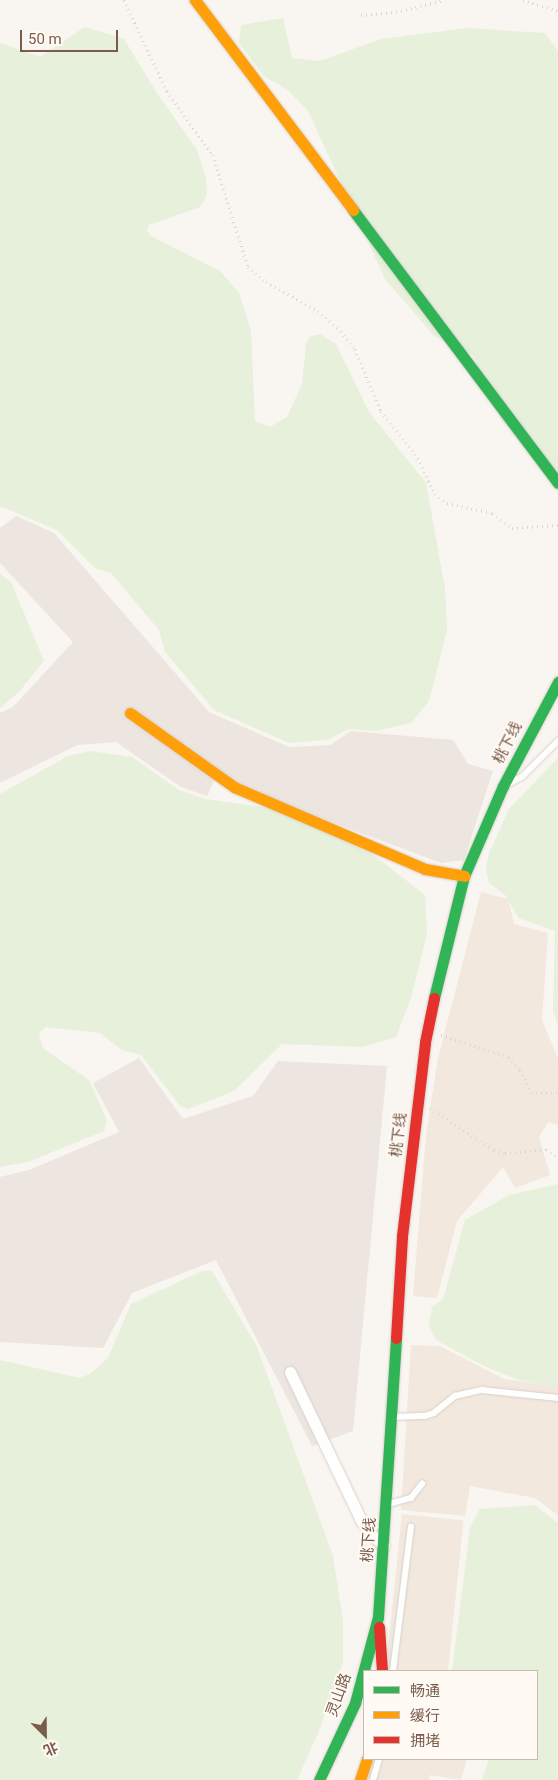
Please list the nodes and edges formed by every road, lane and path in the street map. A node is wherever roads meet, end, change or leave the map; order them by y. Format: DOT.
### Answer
graph roads {
  1 [pos="124,0"];
  2 [pos="195,0"];
  3 [pos="444,0"];
  4 [pos="523,0"];
  5 [pos="558,10"];
  6 [pos="361,15"];
  7 [pos="558,483"];
  8 [pos="558,525"];
  9 [pos="558,682"];
  10 [pos="130,713"];
  11 [pos="558,741"];
  12 [pos="503,786"];
  13 [pos="464,876"];
  14 [pos="428,1030"];
  15 [pos="558,1093"];
  16 [pos="418,1100"];
  17 [pos="558,1158"];
  18 [pos="290,1372"];
  19 [pos="558,1398"];
  20 [pos="392,1417"];
  21 [pos="422,1484"];
  22 [pos="386,1505"];
  23 [pos="411,1527"];
  24 [pos="384,1546"];
  25 [pos="378,1618"];
  26 [pos="364,1670"];
  27 [pos="382,1670"];
  28 [pos="393,1670"];
  29 [pos="363,1673"];
  30 [pos="367,1760"];
  31 [pos="379,1760"];
  32 [pos="319,1780"];
  33 [pos="360,1780"];
  34 [pos="374,1780"];
  1 -- 8 [label="path"];
  2 -- 7 [label="main road"];
  3 -- 6 [label="path"];
  4 -- 5 [label="path"];
  9 -- 12 [label="main road, 桃下线"];
  10 -- 13 [label="main road"];
  11 -- 12 [label="lane"];
  12 -- 13 [label="main road, 桃下线"];
  13 -- 14 [label="main road, 桃下线"];
  14 -- 15 [label="path"];
  14 -- 16 [label="main road, 桃下线"];
  16 -- 17 [label="path"];
  16 -- 20 [label="main road, 桃下线"];
  18 -- 24 [label="street"];
  19 -- 20 [label="lane"];
  20 -- 22 [label="main road, 桃下线"];
  21 -- 22 [label="lane"];
  22 -- 24 [label="main road, 桃下线"];
  23 -- 28 [label="lane"];
  24 -- 25 [label="main road, 桃下线"];
  25 -- 26 [label="main road, 灵山路"];
  25 -- 27 [label="main road"];
  29 -- 32 [label="main road, 灵山路"];
  30 -- 33 [label="main road"];
  31 -- 34 [label="lane"];
}
